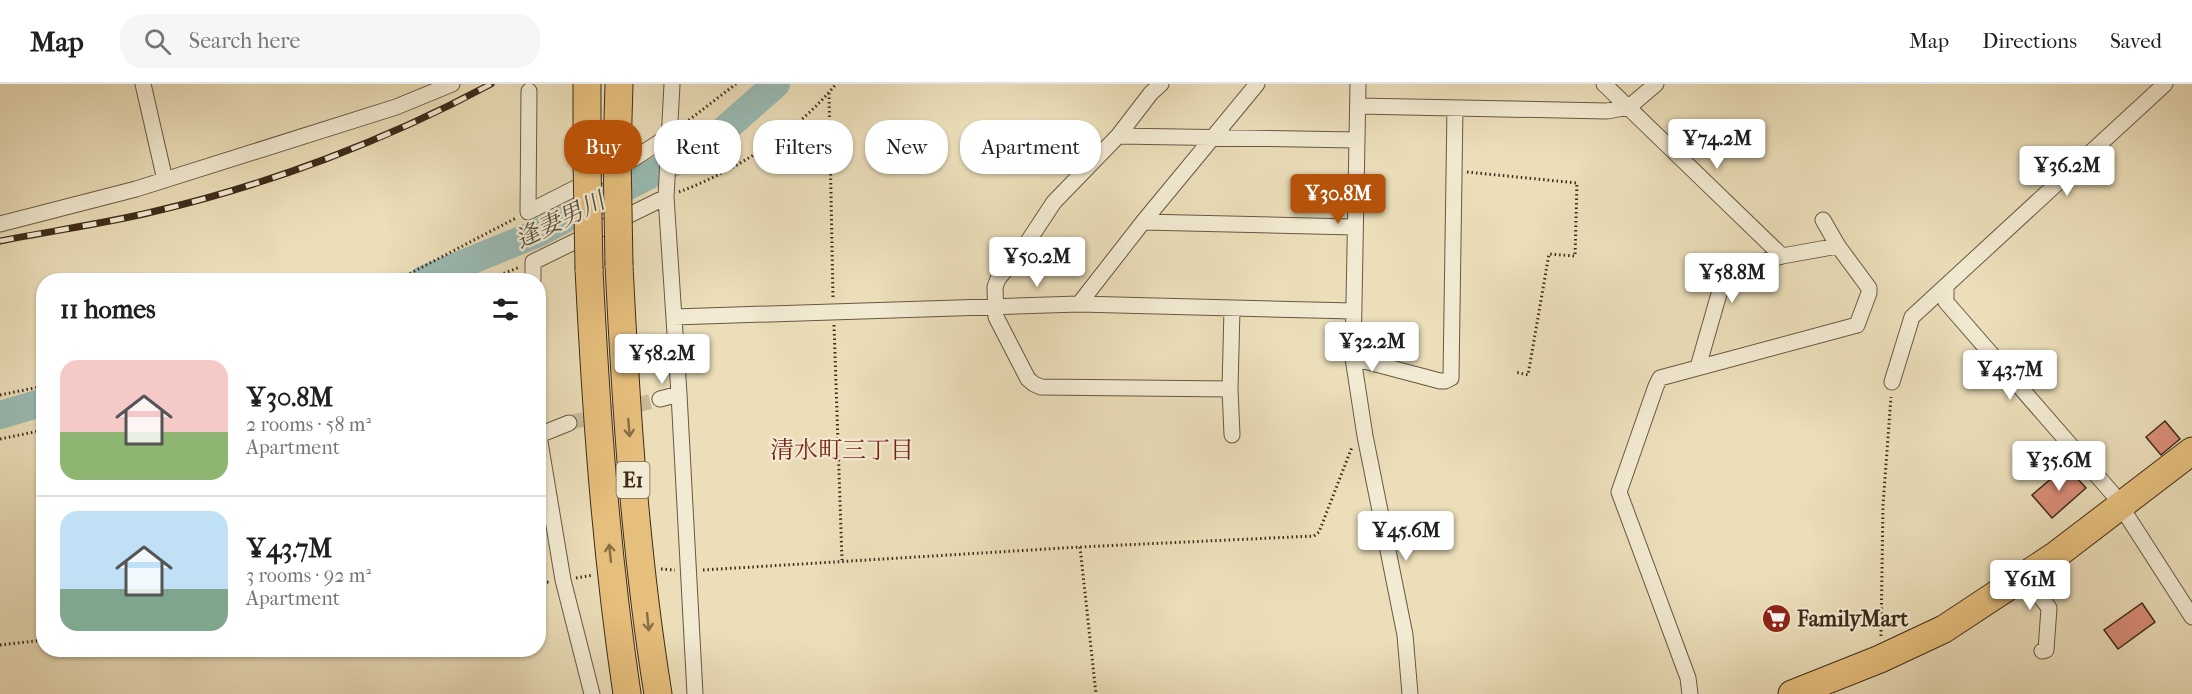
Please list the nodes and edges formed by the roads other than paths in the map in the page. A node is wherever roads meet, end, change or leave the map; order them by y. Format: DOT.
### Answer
graph roads {
  1 [pos="143,84"];
  2 [pos="452,84"];
  3 [pos="587,84"];
  4 [pos="619,84"];
  5 [pos="672,84"];
  6 [pos="1161,84"];
  7 [pos="1257,84"];
  8 [pos="1358,84"];
  9 [pos="1604,84"];
  10 [pos="1656,84"];
  11 [pos="2165,84"];
  12 [pos="529,91"];
  13 [pos="1358,106"];
  14 [pos="1629,107"];
  15 [pos="1455,108"];
  16 [pos="671,120"];
  17 [pos="1118,136"];
  18 [pos="1213,137"];
  19 [pos="1356,140"];
  20 [pos="654,148"];
  21 [pos="668,174"];
  22 [pos="165,180"];
  23 [pos="667,194"];
  24 [pos="1823,220"];
  25 [pos="1143,222"];
  26 [pos="0,224"];
  27 [pos="1354,227"];
  28 [pos="1838,246"];
  29 [pos="1782,256"];
  30 [pos="533,273"];
  31 [pos="1946,287"];
  32 [pos="1079,304"];
  33 [pos="995,305"];
  34 [pos="1232,309"];
  35 [pos="1353,311"];
  36 [pos="674,316"];
  37 [pos="1353,358"];
  38 [pos="1698,367"];
  39 [pos="1892,382"];
  40 [pos="1230,389"];
  41 [pos="679,394"];
  42 [pos="660,399"];
  43 [pos="570,423"];
  44 [pos="546,431"];
  45 [pos="1232,435"];
  46 [pos="2192,451"];
  47 [pos="546,476"];
  48 [pos="2120,506"];
  49 [pos="2025,577"];
  50 [pos="2192,617"];
  51 [pos="2042,651"];
  52 [pos="592,694"];
  53 [pos="627,694"];
  54 [pos="658,694"];
  55 [pos="694,694"];
  56 [pos="1410,694"];
  57 [pos="1690,694"];
  58 [pos="1792,694"];
  1 -- 22 [label="street"];
  2 -- 22 [label="street"];
  53 -- 3 [label="highway, E1, one-way, bridge"];
  4 -- 54 [label="highway, E1, one-way, bridge"];
  5 -- 16 [label="street"];
  6 -- 17 [label="street"];
  7 -- 18 [label="street"];
  8 -- 13 [label="street"];
  9 -- 14 [label="street"];
  10 -- 14 [label="street"];
  11 -- 31 [label="street"];
  12 -- 20 [label="street"];
  13 -- 15 [label="street"];
  13 -- 19 [label="street"];
  14 -- 15 [label="street"];
  14 -- 29 [label="street"];
  15 -- 37 [label="street"];
  17 -- 18 [label="street"];
  17 -- 33 [label="street"];
  18 -- 19 [label="street"];
  18 -- 25 [label="street"];
  19 -- 27 [label="street"];
  21 -- 23 [label="street"];
  22 -- 26 [label="street"];
  23 -- 30 [label="street"];
  23 -- 36 [label="street"];
  24 -- 28 [label="street"];
  25 -- 27 [label="street"];
  25 -- 32 [label="street"];
  27 -- 35 [label="street"];
  28 -- 29 [label="street"];
  28 -- 38 [label="street"];
  29 -- 38 [label="street"];
  31 -- 39 [label="street"];
  31 -- 48 [label="street"];
  32 -- 33 [label="street"];
  32 -- 34 [label="street"];
  33 -- 36 [label="street"];
  33 -- 40 [label="street"];
  34 -- 35 [label="street"];
  34 -- 40 [label="street"];
  35 -- 37 [label="street"];
  36 -- 41 [label="street"];
  37 -- 56 [label="street"];
  38 -- 57 [label="street"];
  40 -- 45 [label="street"];
  41 -- 42 [label="street"];
  41 -- 55 [label="street"];
  43 -- 44 [label="street"];
  46 -- 48 [label="highway"];
  47 -- 52 [label="street"];
  48 -- 49 [label="highway"];
  48 -- 50 [label="street"];
  49 -- 51 [label="street"];
  49 -- 58 [label="highway"];
}
